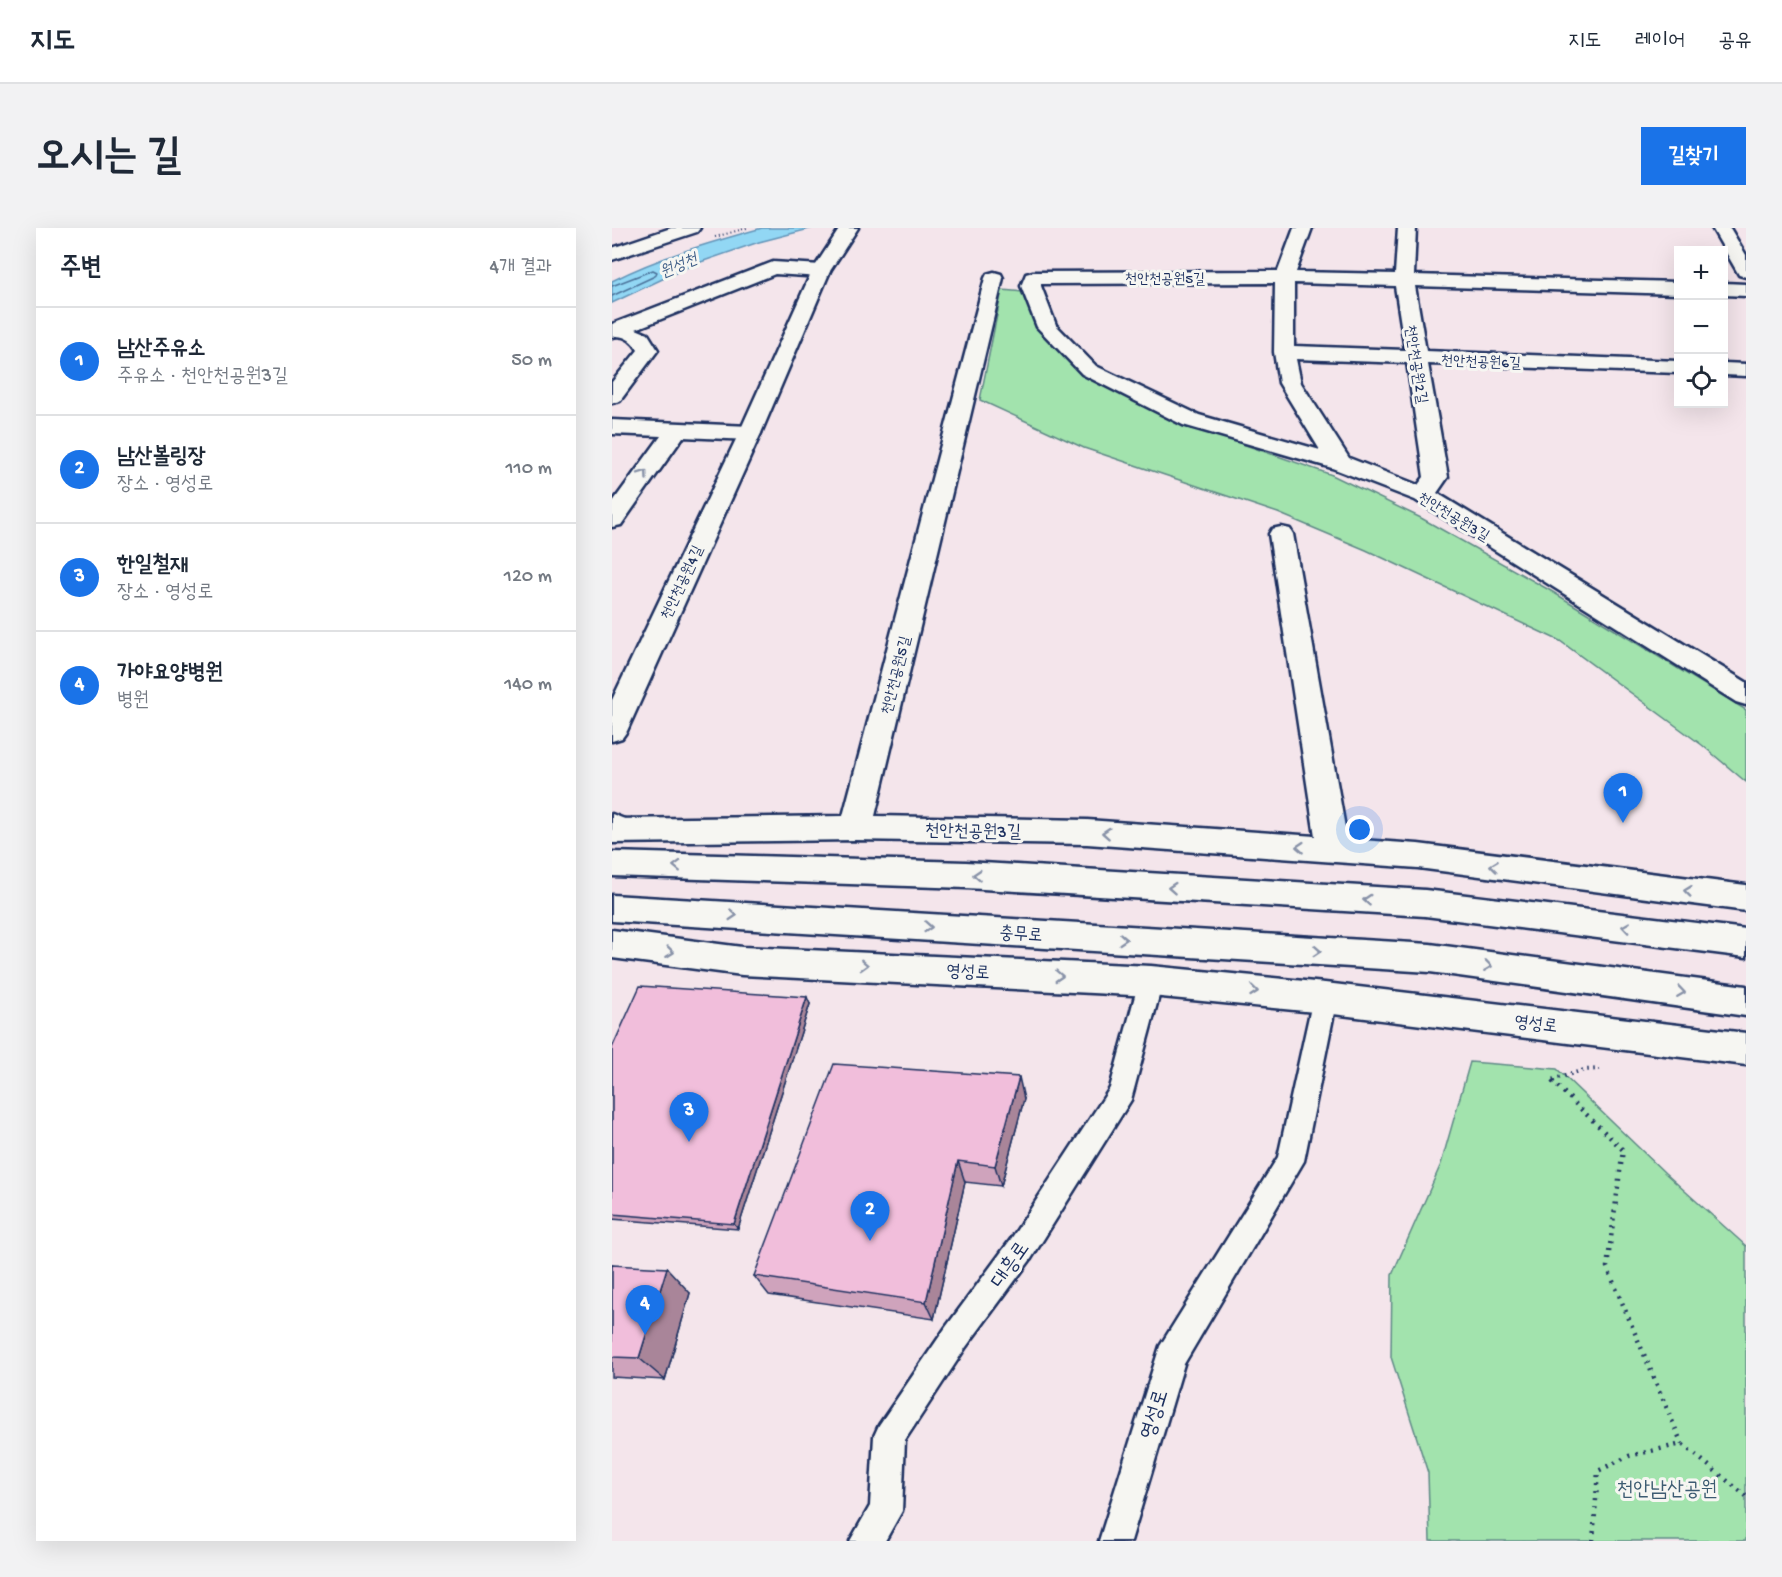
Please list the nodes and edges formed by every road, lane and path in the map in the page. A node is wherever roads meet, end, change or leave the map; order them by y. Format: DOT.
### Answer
graph roads {
  1 [pos="691,228"];
  2 [pos="1303,228"];
  3 [pos="1407,228"];
  4 [pos="1721,228"];
  5 [pos="1742,228"];
  6 [pos="846,233"];
  7 [pos="1746,237"];
  8 [pos="612,254"];
  9 [pos="821,272"];
  10 [pos="1746,272"];
  11 [pos="1285,277"];
  12 [pos="994,278"];
  13 [pos="1404,280"];
  14 [pos="1674,288"];
  15 [pos="1728,289"];
  16 [pos="1746,290"];
  17 [pos="616,330"];
  18 [pos="1284,352"];
  19 [pos="1416,359"];
  20 [pos="1674,368"];
  21 [pos="1728,369"];
  22 [pos="1746,370"];
  23 [pos="612,396"];
  24 [pos="612,427"];
  25 [pos="677,429"];
  26 [pos="750,433"];
  27 [pos="1340,463"];
  28 [pos="1423,495"];
  29 [pos="612,520"];
  30 [pos="1281,534"];
  31 [pos="1746,695"];
  32 [pos="612,731"];
  33 [pos="856,828"];
  34 [pos="615,829"];
  35 [pos="1333,849"];
  36 [pos="612,864"];
  37 [pos="1746,898"];
  38 [pos="612,908"];
  39 [pos="1746,943"];
  40 [pos="612,944"];
  41 [pos="1151,981"];
  42 [pos="1325,998"];
  43 [pos="1746,1001"];
  44 [pos="1746,1049"];
  45 [pos="1606,1068"];
  46 [pos="1682,1444"];
  47 [pos="1746,1496"];
  48 [pos="866,1541"];
  49 [pos="1114,1541"];
  50 [pos="1593,1541"];
  1 -- 8 [label="street"];
  2 -- 11 [label="street"];
  3 -- 13 [label="street, 천안천공원2길"];
  4 -- 10 [label="street"];
  5 -- 7 [label="street"];
  6 -- 9 [label="street, 천안천공원4길"];
  9 -- 17 [label="street"];
  9 -- 26 [label="street, 천안천공원4길"];
  11 -- 13 [label="street, 천안천공원5길"];
  11 -- 18 [label="street"];
  11 -- 27 [label="street, 천안천공원5길"];
  12 -- 33 [label="street, 천안천공원5길"];
  13 -- 14 [label="street, 천안천공원5길"];
  13 -- 19 [label="street, 천안천공원2길"];
  15 -- 16 [label="street"];
  17 -- 23 [label="street"];
  18 -- 19 [label="street, 천안천공원6길"];
  18 -- 27 [label="street"];
  19 -- 20 [label="street, 천안천공원6길"];
  19 -- 28 [label="street, 천안천공원2길"];
  21 -- 22 [label="street"];
  24 -- 25 [label="street"];
  25 -- 26 [label="street"];
  29 -- 25 [label="street, one-way"];
  26 -- 32 [label="street, 천안천공원4길"];
  27 -- 28 [label="street, 천안천공원3길"];
  28 -- 31 [label="street, 천안천공원3길"];
  30 -- 35 [label="street"];
  33 -- 34 [label="street, 천안천공원3길"];
  35 -- 33 [label="street, 천안천공원3길, one-way"];
  37 -- 35 [label="street, 천안천공원3길, one-way"];
  39 -- 36 [label="street, one-way"];
  38 -- 43 [label="street, 충무로, one-way"];
  40 -- 41 [label="street, 영성로, one-way"];
  41 -- 42 [label="street, 영성로, one-way"];
  41 -- 48 [label="lane, 대흥로"];
  42 -- 44 [label="street, 영성로"];
  42 -- 49 [label="lane, 영성로"];
  45 -- 46 [label="path"];
  46 -- 47 [label="path"];
  46 -- 50 [label="path"];
}
